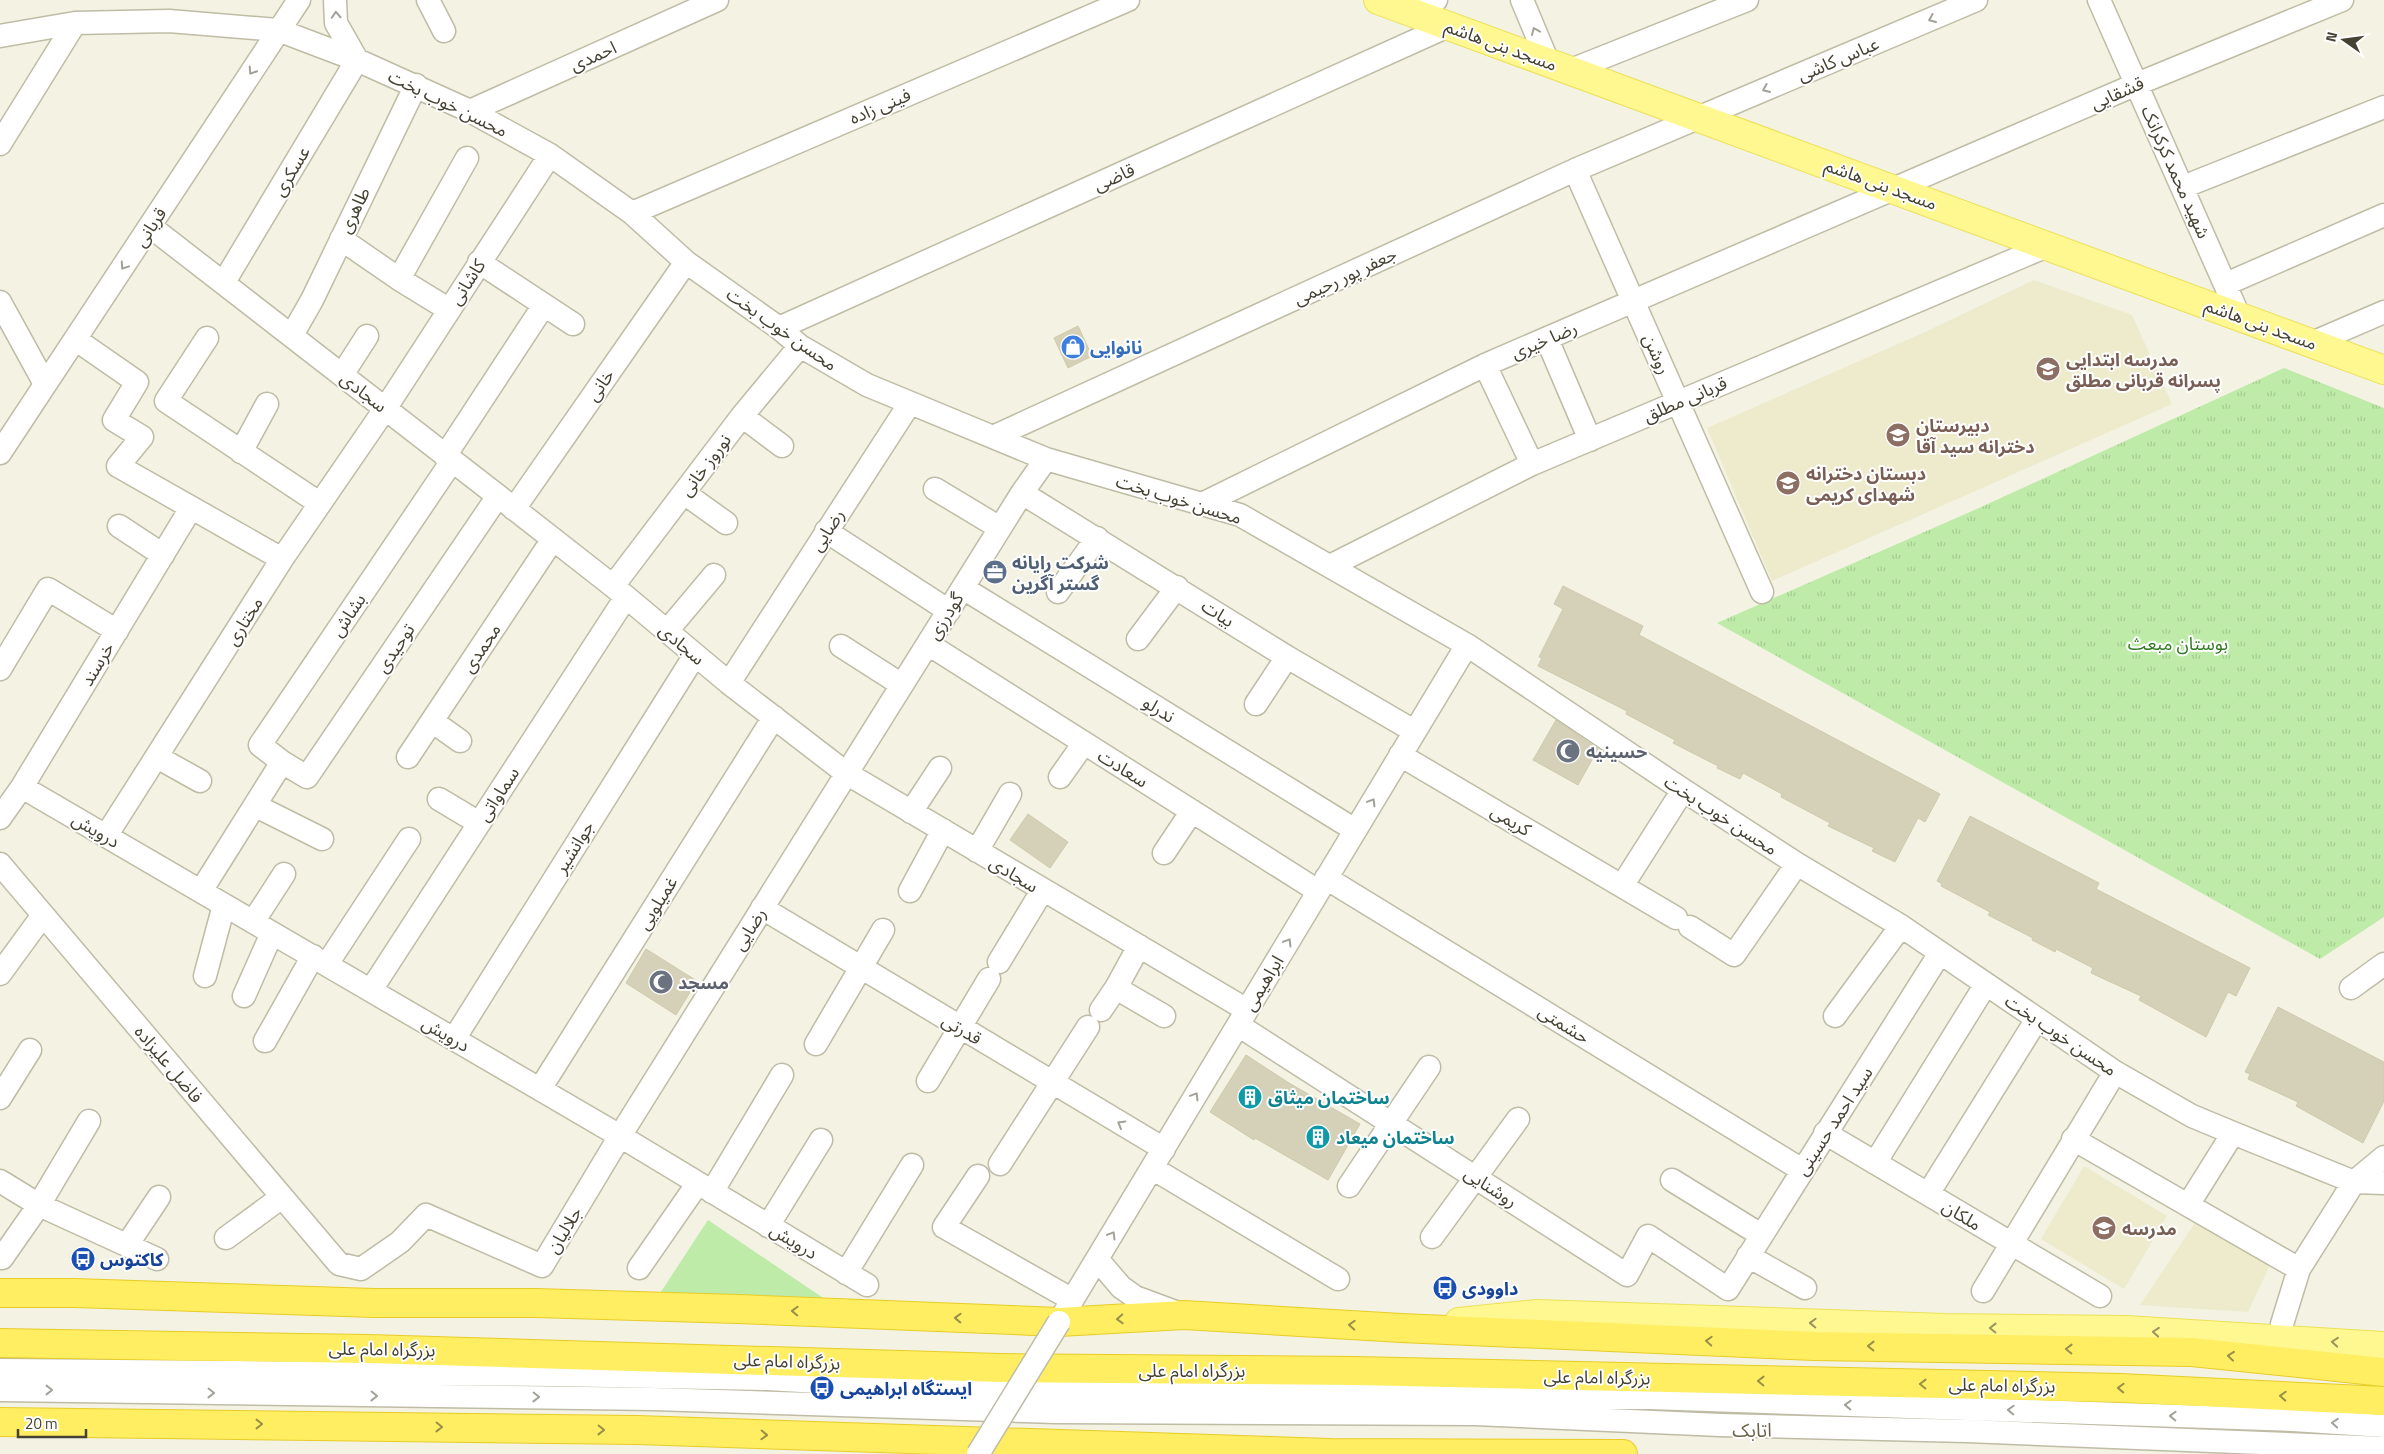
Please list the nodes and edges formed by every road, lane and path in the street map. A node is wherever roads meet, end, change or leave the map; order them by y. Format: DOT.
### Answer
graph roads {
  1 [pos="299,0"];
  2 [pos="335,0"];
  3 [pos="428,0"];
  4 [pos="717,0"];
  5 [pos="1128,0"];
  6 [pos="1378,0"];
  7 [pos="1436,0"];
  8 [pos="1522,0"];
  9 [pos="1747,0"];
  10 [pos="1976,0"];
  11 [pos="2099,0"];
  12 [pos="2342,0"];
  13 [pos="1410,12"];
  14 [pos="75,23"];
  15 [pos="1448,26"];
  16 [pos="278,30"];
  17 [pos="444,31"];
  18 [pos="0,36"];
  19 [pos="357,60"];
  20 [pos="1560,66"];
  21 [pos="2137,84"];
  22 [pos="416,85"];
  23 [pos="2384,107"];
  24 [pos="470,111"];
  25 [pos="1699,117"];
  26 [pos="0,144"];
  27 [pos="550,155"];
  28 [pos="468,158"];
  29 [pos="1575,170"];
  30 [pos="2183,188"];
  31 [pos="1892,189"];
  32 [pos="632,213"];
  33 [pos="2384,214"];
  34 [pos="151,227"];
  35 [pos="341,239"];
  36 [pos="2047,246"];
  37 [pos="479,262"];
  38 [pos="686,262"];
  39 [pos="399,279"];
  40 [pos="224,282"];
  41 [pos="2226,284"];
  42 [pos="1633,301"];
  43 [pos="0,302"];
  44 [pos="544,305"];
  45 [pos="448,310"];
  46 [pos="2384,312"];
  47 [pos="2239,316"];
  48 [pos="573,324"];
  49 [pos="779,328"];
  50 [pos="292,336"];
  51 [pos="367,336"];
  52 [pos="207,338"];
  53 [pos="75,339"];
  54 [pos="1547,339"];
  55 [pos="2312,343"];
  56 [pos="800,346"];
  57 [pos="1485,365"];
  58 [pos="2384,370"];
  59 [pos="342,375"];
  60 [pos="45,384"];
  61 [pos="1678,402"];
  62 [pos="910,403"];
  63 [pos="266,404"];
  64 [pos="385,409"];
  65 [pos="742,416"];
  66 [pos="7,428"];
  67 [pos="993,437"];
  68 [pos="1590,440"];
  69 [pos="782,446"];
  70 [pos="241,452"];
  71 [pos="0,453"];
  72 [pos="448,458"];
  73 [pos="1046,459"];
  74 [pos="1532,464"];
  75 [pos="935,489"];
  76 [pos="138,491"];
  77 [pos="1022,492"];
  78 [pos="684,493"];
  79 [pos="506,502"];
  80 [pos="319,503"];
  81 [pos="1202,504"];
  82 [pos="188,514"];
  83 [pos="726,522"];
  84 [pos="119,526"];
  85 [pos="1000,528"];
  86 [pos="826,531"];
  87 [pos="1097,538"];
  88 [pos="553,539"];
  89 [pos="163,555"];
  90 [pos="282,559"];
  91 [pos="1330,566"];
  92 [pos="714,575"];
  93 [pos="1177,587"];
  94 [pos="963,588"];
  95 [pos="619,592"];
  96 [pos="1058,592"];
  97 [pos="1762,592"];
  98 [pos="949,610"];
  99 [pos="117,631"];
  100 [pos="667,631"];
  101 [pos="1138,639"];
  102 [pos="928,644"];
  103 [pos="1467,645"];
  104 [pos="841,646"];
  105 [pos="695,655"];
  106 [pos="1287,657"];
  107 [pos="0,669"];
  108 [pos="729,683"];
  109 [pos="902,685"];
  110 [pos="1256,704"];
  111 [pos="774,717"];
  112 [pos="432,721"];
  113 [pos="1414,731"];
  114 [pos="460,741"];
  115 [pos="1084,743"];
  116 [pos="1400,755"];
  117 [pos="158,757"];
  118 [pos="408,757"];
  119 [pos="282,762"];
  120 [pos="940,768"];
  121 [pos="846,773"];
  122 [pos="1060,777"];
  123 [pos="200,781"];
  124 [pos="22,787"];
  125 [pos="1683,790"];
  126 [pos="1010,794"];
  127 [pos="439,799"];
  128 [pos="256,806"];
  129 [pos="1192,811"];
  130 [pos="911,812"];
  131 [pos="0,818"];
  132 [pos="479,823"];
  133 [pos="943,830"];
  134 [pos="1355,830"];
  135 [pos="106,836"];
  136 [pos="322,839"];
  137 [pos="409,839"];
  138 [pos="977,852"];
  139 [pos="1164,853"];
  140 [pos="0,864"];
  141 [pos="1797,864"];
  142 [pos="284,874"];
  143 [pos="1322,884"];
  144 [pos="1622,886"];
  145 [pos="201,891"];
  146 [pos="1042,891"];
  147 [pos="910,892"];
  148 [pos="224,905"];
  149 [pos="762,908"];
  150 [pos="43,915"];
  151 [pos="1900,926"];
  152 [pos="263,927"];
  153 [pos="883,930"];
  154 [pos="1139,946"];
  155 [pos="1940,953"];
  156 [pos="320,960"];
  157 [pos="2384,964"];
  158 [pos="860,968"];
  159 [pos="0,974"];
  160 [pos="205,976"];
  161 [pos="1986,984"];
  162 [pos="1116,988"];
  163 [pos="2351,988"];
  164 [pos="371,990"];
  165 [pos="244,996"];
  166 [pos="1164,1016"];
  167 [pos="1835,1016"];
  168 [pos="1243,1017"];
  169 [pos="2037,1019"];
  170 [pos="961,1028"];
  171 [pos="454,1039"];
  172 [pos="265,1041"];
  173 [pos="816,1044"];
  174 [pos="30,1050"];
  175 [pos="1429,1067"];
  176 [pos="2115,1072"];
  177 [pos="782,1075"];
  178 [pos="928,1081"];
  179 [pos="1052,1084"];
  180 [pos="540,1089"];
  181 [pos="0,1098"];
  182 [pos="1518,1119"];
  183 [pos="89,1121"];
  184 [pos="1392,1123"];
  185 [pos="1825,1133"];
  186 [pos="2233,1133"];
  187 [pos="620,1136"];
  188 [pos="2074,1139"];
  189 [pos="821,1140"];
  190 [pos="1164,1149"];
  191 [pos="2384,1157"];
  192 [pos="1874,1163"];
  193 [pos="912,1164"];
  194 [pos="1000,1164"];
  195 [pos="1152,1168"];
  196 [pos="1802,1170"];
  197 [pos="978,1176"];
  198 [pos="1475,1176"];
  199 [pos="1672,1180"];
  200 [pos="0,1181"];
  201 [pos="2354,1182"];
  202 [pos="2384,1183"];
  203 [pos="1349,1186"];
  204 [pos="705,1187"];
  205 [pos="1928,1194"];
  206 [pos="159,1197"];
  207 [pos="282,1198"];
  208 [pos="2188,1204"];
  209 [pos="39,1205"];
  210 [pos="768,1226"];
  211 [pos="1761,1236"];
  212 [pos="1432,1237"];
  213 [pos="226,1238"];
  214 [pos="2011,1244"];
  215 [pos="127,1245"];
  216 [pos="1748,1256"];
  217 [pos="2,1258"];
  218 [pos="158,1259"];
  219 [pos="1098,1259"];
  220 [pos="338,1264"];
  221 [pos="639,1268"];
  222 [pos="2299,1268"];
  223 [pos="846,1273"];
  224 [pos="1338,1279"];
  225 [pos="867,1285"];
  226 [pos="1804,1288"];
  227 [pos="1728,1289"];
  228 [pos="1983,1290"];
  229 [pos="0,1293"];
  230 [pos="2100,1296"];
  231 [pos="1065,1310"];
  232 [pos="1184,1315"];
  233 [pos="2282,1324"];
  234 [pos="1401,1328"];
  235 [pos="0,1344"];
  236 [pos="2384,1346"];
  237 [pos="0,1370"];
  238 [pos="2384,1372"];
  239 [pos="0,1390"];
  240 [pos="2384,1402"];
  241 [pos="0,1422"];
  242 [pos="2384,1426"];
  243 [pos="2384,1448"];
  244 [pos="978,1454"];
  245 [pos="1623,1454"];
  1 -- 16 [label="street, قربانی"];
  19 -- 2 [label="street, one-way"];
  3 -- 17 [label="street"];
  4 -- 24 [label="street, احمدی"];
  5 -- 32 [label="street, فینی زاده"];
  6 -- 13 [label="main road, مسجد بنی هاشم"];
  7 -- 13 [label="street"];
  20 -- 8 [label="street, one-way"];
  9 -- 20 [label="street"];
  10 -- 25 [label="street, عباس کاشی, one-way"];
  11 -- 21 [label="street, شهید محمد کرکرانک"];
  12 -- 21 [label="street, قشقایی"];
  13 -- 15 [label="main road, مسجد بنی هاشم"];
  14 -- 16 [label="street, محسن خوب بخت"];
  14 -- 18 [label="street, محسن خوب بخت"];
  14 -- 26 [label="street"];
  15 -- 20 [label="main road, مسجد بنی هاشم"];
  15 -- 49 [label="street, قاضی"];
  16 -- 19 [label="street, محسن خوب بخت"];
  16 -- 34 [label="street, قربانی, one-way"];
  19 -- 22 [label="street, محسن خوب بخت"];
  19 -- 40 [label="street, عسکری"];
  20 -- 25 [label="main road, مسجد بنی هاشم"];
  21 -- 30 [label="street, شهید محمد کرکرانک"];
  21 -- 31 [label="street, قشقایی"];
  22 -- 24 [label="street, محسن خوب بخت"];
  22 -- 35 [label="street, طاهری"];
  23 -- 30 [label="street"];
  24 -- 27 [label="street, محسن خوب بخت"];
  25 -- 29 [label="street, جعفر پور رحیمی"];
  25 -- 31 [label="main road, مسجد بنی هاشم"];
  27 -- 32 [label="street, محسن خوب بخت"];
  27 -- 37 [label="street, کاشانی"];
  28 -- 39 [label="street"];
  29 -- 42 [label="street, روشن"];
  29 -- 67 [label="street, جعفر پور رحیمی"];
  30 -- 41 [label="street, شهید محمد کرکرانک"];
  31 -- 36 [label="main road, مسجد بنی هاشم"];
  31 -- 42 [label="street, رضا خیری"];
  32 -- 38 [label="street, محسن خوب بخت"];
  33 -- 41 [label="street"];
  34 -- 40 [label="street, سجادی"];
  34 -- 53 [label="street, قربانی, one-way"];
  35 -- 39 [label="street"];
  35 -- 50 [label="street, طاهری"];
  36 -- 47 [label="main road, مسجد بنی هاشم"];
  36 -- 61 [label="street, قربانی مطلق"];
  37 -- 44 [label="street"];
  37 -- 45 [label="street, کاشانی"];
  38 -- 49 [label="street, محسن خوب بخت"];
  38 -- 79 [label="street, خانی"];
  39 -- 45 [label="street"];
  40 -- 50 [label="street, سجادی"];
  41 -- 47 [label="street, شهید محمد کرکرانک"];
  42 -- 54 [label="street, رضا خیری"];
  42 -- 61 [label="street, روشن"];
  43 -- 60 [label="street"];
  44 -- 48 [label="street"];
  44 -- 72 [label="street"];
  45 -- 64 [label="street, کاشانی"];
  46 -- 55 [label="street"];
  47 -- 55 [label="main road, مسجد بنی هاشم"];
  49 -- 56 [label="street, محسن خوب بخت"];
  50 -- 59 [label="street, سجادی"];
  51 -- 59 [label="street"];
  52 -- 70 [label="street"];
  53 -- 60 [label="street, قربانی"];
  53 -- 82 [label="street"];
  54 -- 57 [label="street, رضا خیری"];
  54 -- 68 [label="street"];
  55 -- 58 [label="main road, مسجد بنی هاشم"];
  56 -- 62 [label="street, محسن خوب بخت"];
  56 -- 65 [label="street, نوروز خانی"];
  57 -- 74 [label="street"];
  57 -- 81 [label="street, رضا خیری"];
  59 -- 64 [label="street, سجادی"];
  60 -- 66 [label="street, قربانی"];
  61 -- 68 [label="street, قربانی مطلق"];
  61 -- 97 [label="street, روشن"];
  62 -- 67 [label="street, محسن خوب بخت"];
  62 -- 86 [label="street, رضایی"];
  63 -- 70 [label="street"];
  64 -- 72 [label="street, سجادی"];
  64 -- 80 [label="street, مختاری"];
  65 -- 69 [label="street"];
  65 -- 78 [label="street, نوروز خانی"];
  66 -- 71 [label="street, قربانی"];
  67 -- 73 [label="street, محسن خوب بخت"];
  68 -- 74 [label="street, قربانی مطلق"];
  70 -- 80 [label="street"];
  72 -- 79 [label="street, سجادی"];
  72 -- 119 [label="street, بشاش"];
  73 -- 77 [label="street, گودرزی"];
  73 -- 81 [label="street, محسن خوب بخت"];
  74 -- 91 [label="street, قربانی مطلق"];
  75 -- 85 [label="street"];
  76 -- 82 [label="street"];
  77 -- 85 [label="street, گودرزی"];
  77 -- 87 [label="street, بیات"];
  78 -- 83 [label="street"];
  78 -- 95 [label="street, نوروز خانی"];
  79 -- 88 [label="street, سجادی"];
  79 -- 119 [label="street, توحیدی"];
  80 -- 90 [label="street, مختاری"];
  81 -- 91 [label="street, محسن خوب بخت"];
  82 -- 89 [label="street, خرسند"];
  82 -- 90 [label="street"];
  84 -- 89 [label="street"];
  85 -- 94 [label="street, گودرزی"];
  86 -- 98 [label="street"];
  86 -- 108 [label="street, رضایی"];
  87 -- 93 [label="street, بیات"];
  87 -- 96 [label="street"];
  88 -- 95 [label="street, سجادی"];
  88 -- 112 [label="street, محمدی"];
  89 -- 99 [label="street, خرسند"];
  90 -- 117 [label="street, مختاری"];
  91 -- 103 [label="street, محسن خوب بخت"];
  92 -- 100 [label="street"];
  93 -- 101 [label="street"];
  93 -- 106 [label="street, بیات"];
  94 -- 98 [label="street, گودرزی"];
  94 -- 134 [label="street, ندرلو"];
  95 -- 100 [label="street, سجادی"];
  95 -- 132 [label="street, سماواتی"];
  98 -- 102 [label="street, گودرزی"];
  99 -- 107 [label="street"];
  99 -- 124 [label="street, خرسند"];
  100 -- 105 [label="street, سجادی"];
  102 -- 109 [label="street, گودرزی"];
  102 -- 115 [label="street, سعادت"];
  103 -- 113 [label="street, ابراهیمی"];
  103 -- 125 [label="street, محسن خوب بخت"];
  104 -- 109 [label="street"];
  105 -- 108 [label="street, سجادی"];
  105 -- 171 [label="street, جوانشیر"];
  106 -- 110 [label="street"];
  106 -- 113 [label="street, بیات"];
  108 -- 111 [label="street, سجادی"];
  109 -- 121 [label="street, گودرزی"];
  111 -- 121 [label="street, سجادی"];
  111 -- 180 [label="street, غمیلویی"];
  112 -- 114 [label="street"];
  112 -- 118 [label="street, محمدی"];
  113 -- 116 [label="street, ابراهیمی"];
  115 -- 122 [label="street"];
  115 -- 129 [label="street, سعادت"];
  134 -- 116 [label="street, ابراهیمی, one-way"];
  116 -- 144 [label="street, کریمی"];
  117 -- 123 [label="street"];
  117 -- 135 [label="street, مختاری"];
  119 -- 128 [label="street"];
  120 -- 130 [label="street"];
  121 -- 130 [label="street, سجادی"];
  121 -- 149 [label="street, رضایی"];
  124 -- 131 [label="street, خرسند"];
  124 -- 135 [label="street, درویش"];
  125 -- 141 [label="street, محسن خوب بخت"];
  125 -- 144 [label="street"];
  126 -- 138 [label="street"];
  127 -- 132 [label="street"];
  128 -- 136 [label="street"];
  128 -- 145 [label="street"];
  129 -- 139 [label="street"];
  129 -- 143 [label="street, سعادت"];
  130 -- 133 [label="street, سجادی"];
  132 -- 164 [label="street, سماواتی"];
  133 -- 138 [label="street, سجادی"];
  133 -- 147 [label="street"];
  134 -- 143 [label="street, ابراهیمی"];
  135 -- 145 [label="street, درویش"];
  137 -- 156 [label="street"];
  138 -- 146 [label="street, سجادی"];
  140 -- 150 [label="street, فاضل علیزاده"];
  141 -- 144 [label="street, کریمی"];
  141 -- 151 [label="street, محسن خوب بخت"];
  142 -- 152 [label="street"];
  168 -- 143 [label="street, ابراهیمی, one-way"];
  143 -- 196 [label="street, حشمتی"];
  145 -- 148 [label="street, درویش"];
  146 -- 154 [label="street, سجادی"];
  146 -- 170 [label="street"];
  148 -- 152 [label="street, درویش"];
  148 -- 160 [label="street"];
  149 -- 158 [label="street, قدرتی"];
  149 -- 187 [label="street, رضایی"];
  150 -- 159 [label="street"];
  150 -- 207 [label="street, فاضل علیزاده"];
  151 -- 155 [label="street, محسن خوب بخت"];
  151 -- 167 [label="street"];
  152 -- 156 [label="street, درویش"];
  152 -- 165 [label="street"];
  153 -- 158 [label="street"];
  154 -- 162 [label="street"];
  154 -- 168 [label="street, سجادی"];
  155 -- 161 [label="street, محسن خوب بخت"];
  155 -- 185 [label="street, سید احمد حسینی"];
  156 -- 164 [label="street, درویش"];
  156 -- 172 [label="street"];
  157 -- 163 [label="street"];
  158 -- 170 [label="street, قدرتی"];
  158 -- 173 [label="street"];
  161 -- 169 [label="street, محسن خوب بخت"];
  161 -- 192 [label="street"];
  162 -- 166 [label="street"];
  162 -- 179 [label="street"];
  164 -- 171 [label="street, درویش"];
  168 -- 184 [label="street, روشنایی"];
  190 -- 168 [label="street, ابراهیمی, one-way"];
  169 -- 176 [label="street, محسن خوب بخت"];
  169 -- 205 [label="street"];
  170 -- 178 [label="street"];
  170 -- 179 [label="street, قدرتی"];
  171 -- 180 [label="street, درویش"];
  174 -- 181 [label="street"];
  175 -- 184 [label="street"];
  176 -- 186 [label="street, محسن خوب بخت"];
  176 -- 188 [label="street"];
  177 -- 204 [label="street"];
  190 -- 179 [label="street, قدرتی, one-way"];
  179 -- 194 [label="street"];
  180 -- 187 [label="street, درویش"];
  182 -- 198 [label="street"];
  183 -- 209 [label="street"];
  184 -- 198 [label="street, روشنایی"];
  184 -- 203 [label="street"];
  185 -- 192 [label="street, ملکان"];
  185 -- 196 [label="street, سید احمد حسینی"];
  186 -- 201 [label="street, محسن خوب بخت"];
  186 -- 208 [label="street"];
  187 -- 204 [label="street, درویش"];
  187 -- 220 [label="street, جلالیان"];
  188 -- 208 [label="street"];
  188 -- 214 [label="street"];
  189 -- 210 [label="street"];
  190 -- 195 [label="street, ابراهیمی"];
  191 -- 201 [label="street"];
  192 -- 205 [label="street, ملکان"];
  193 -- 223 [label="street"];
  219 -- 195 [label="street, ابراهیمی, one-way"];
  195 -- 224 [label="street"];
  196 -- 211 [label="street, سید احمد حسینی"];
  197 -- 231 [label="street"];
  198 -- 212 [label="street"];
  198 -- 227 [label="street, روشنایی"];
  199 -- 211 [label="street"];
  200 -- 209 [label="street"];
  201 -- 202 [label="street, محسن خوب بخت"];
  201 -- 222 [label="street"];
  204 -- 210 [label="street, درویش"];
  204 -- 221 [label="street"];
  205 -- 214 [label="street, ملکان"];
  206 -- 215 [label="street"];
  207 -- 213 [label="street"];
  207 -- 220 [label="street, فاضل علیزاده"];
  208 -- 222 [label="street"];
  209 -- 215 [label="street"];
  209 -- 217 [label="street"];
  210 -- 223 [label="street, درویش"];
  211 -- 216 [label="street, سید احمد حسینی"];
  214 -- 228 [label="street"];
  214 -- 230 [label="street, ملکان"];
  215 -- 218 [label="street"];
  216 -- 226 [label="street"];
  216 -- 227 [label="street, سید احمد حسینی"];
  219 -- 231 [label="street, ابراهیمی"];
  219 -- 232 [label="street"];
  222 -- 233 [label="street"];
  223 -- 225 [label="street, درویش"];
  231 -- 229 [label="highway, one-way"];
  232 -- 231 [label="highway, one-way"];
  231 -- 244 [label="street, ابراهیمی, bridge"];
  234 -- 232 [label="highway, one-way"];
  236 -- 234 [label="main road, one-way"];
  238 -- 234 [label="highway, one-way"];
  240 -- 235 [label="highway, بزرگراه امام علی, one-way"];
  242 -- 237 [label="street, one-way"];
  239 -- 243 [label="street, one-way"];
  241 -- 245 [label="highway, one-way"];
}
